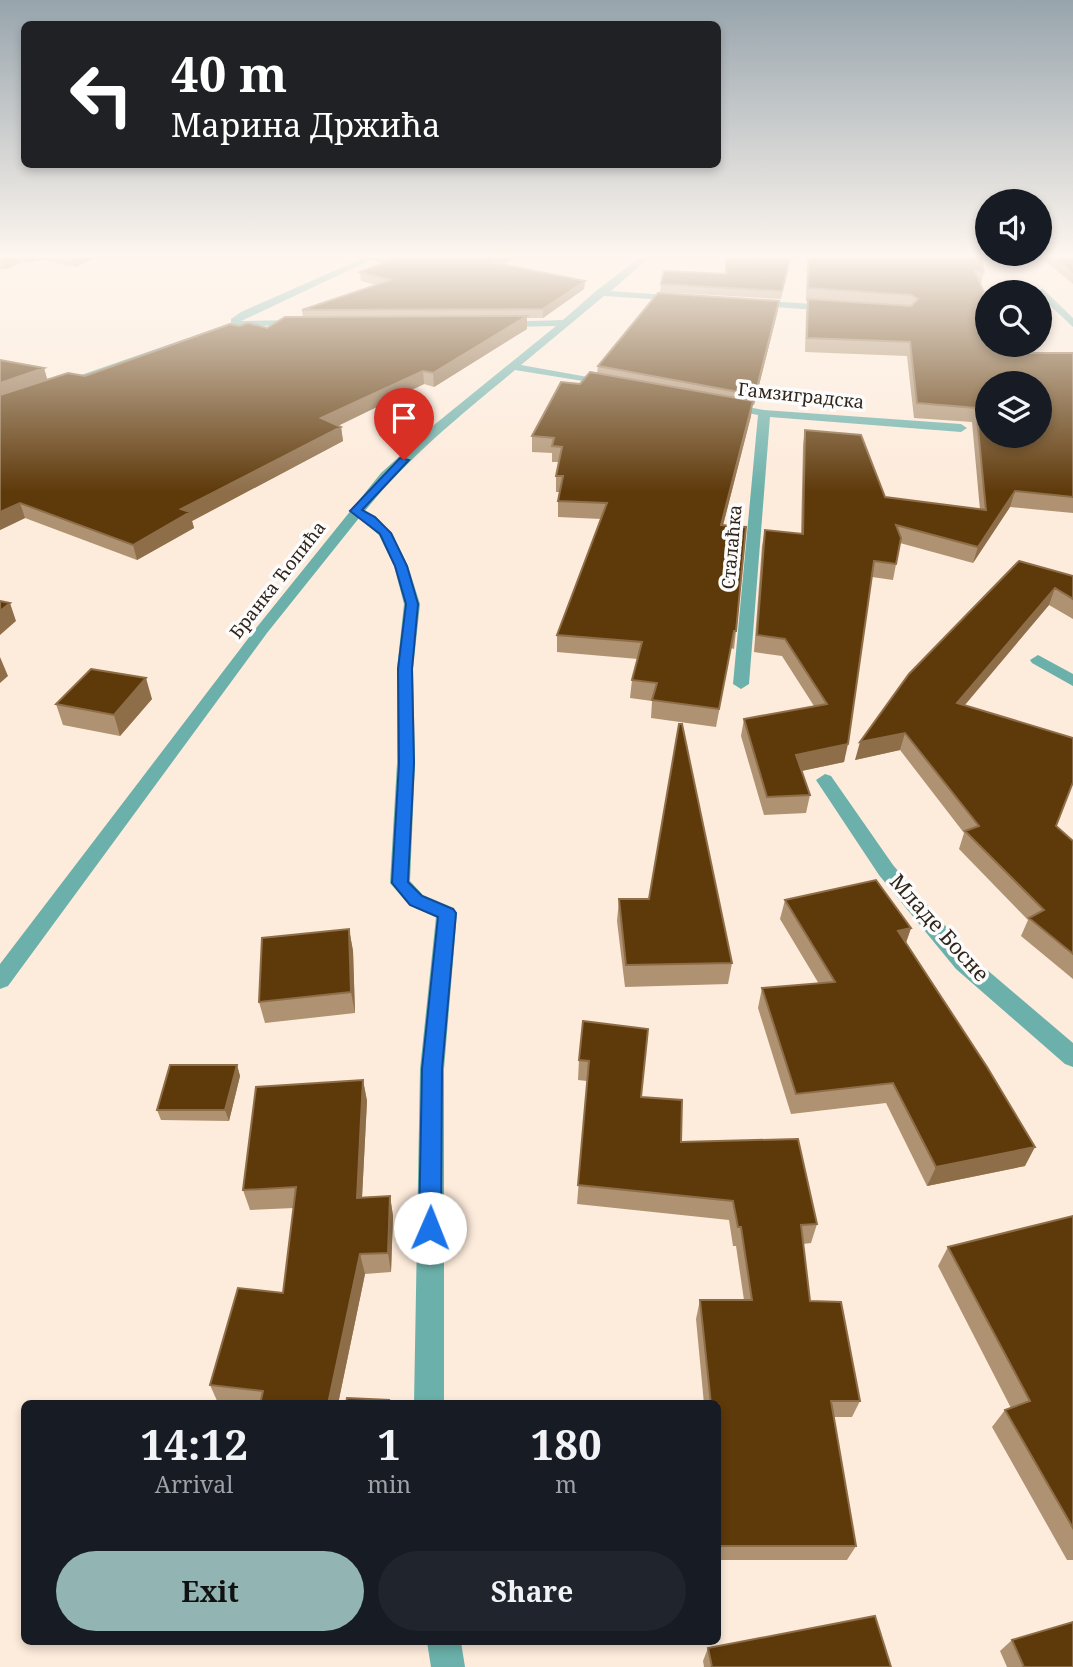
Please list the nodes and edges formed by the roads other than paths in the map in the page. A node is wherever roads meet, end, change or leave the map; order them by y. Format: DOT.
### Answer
graph roads {
  1 [pos="200,336"];
  2 [pos="550,336"];
  3 [pos="515,367"];
  4 [pos="620,386"];
  5 [pos="48,388"];
  6 [pos="711,403"];
  7 [pos="764,413"];
  8 [pos="961,428"];
  9 [pos="356,511"];
  10 [pos="1038,660"];
  11 [pos="1073,681"];
  12 [pos="741,684"];
  13 [pos="825,780"];
  14 [pos="0,980"];
  15 [pos="1073,1057"];
  16 [pos="429,1400"];
  17 [pos="444,1645"];
  18 [pos="448,1667"];
  1 -- 5 [label="street"];
  2 -- 3 [label="street, Бранка Ћопића"];
  3 -- 4 [label="street"];
  3 -- 9 [label="street, Бранка Ћопића"];
  6 -- 7 [label="street, Гамзиградска"];
  7 -- 8 [label="street, Гамзиградска"];
  7 -- 12 [label="street, Сталаћка"];
  9 -- 14 [label="street, Бранка Ћопића"];
  9 -- 16 [label="street"];
  10 -- 11 [label="street"];
  13 -- 15 [label="street, Младе Босне"];
  17 -- 18 [label="street"];
}
